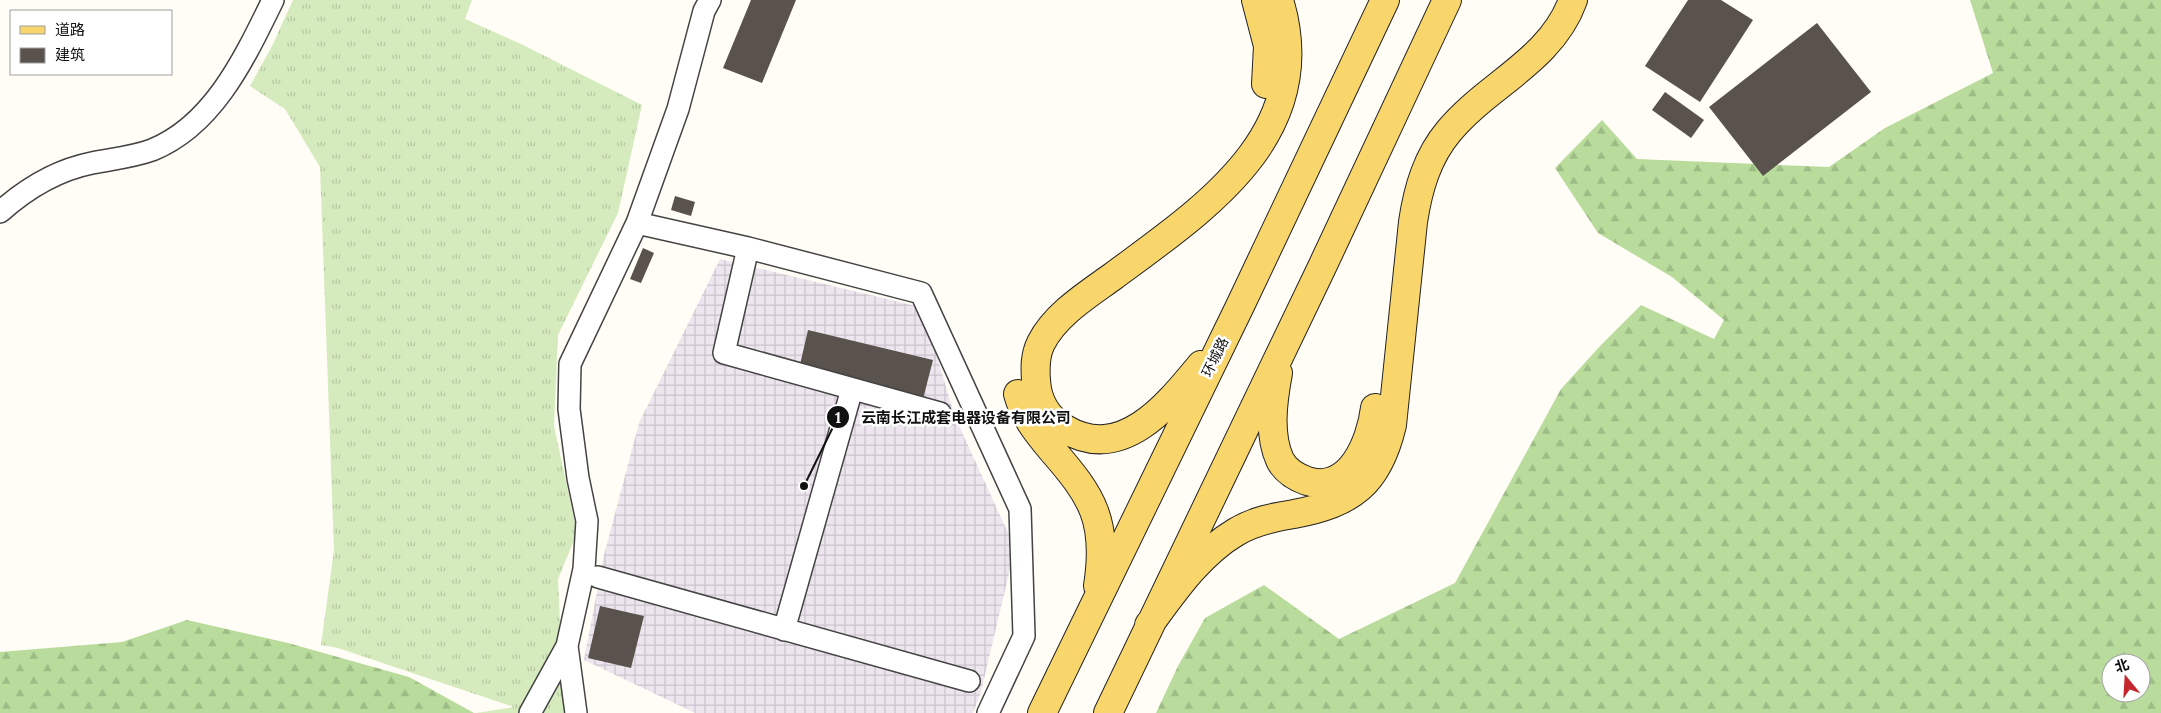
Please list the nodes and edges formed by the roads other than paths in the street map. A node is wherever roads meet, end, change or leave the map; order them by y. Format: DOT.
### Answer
graph roads {
  1 [pos="273,0"];
  2 [pos="710,0"];
  3 [pos="1256,0"];
  4 [pos="1279,0"];
  5 [pos="1385,0"];
  6 [pos="1447,0"];
  7 [pos="1553,0"];
  8 [pos="1573,0"];
  9 [pos="0,212"];
  10 [pos="637,223"];
  11 [pos="748,248"];
  12 [pos="1235,316"];
  13 [pos="1283,346"];
  14 [pos="852,389"];
  15 [pos="940,413"];
  16 [pos="598,577"];
  17 [pos="1091,614"];
  18 [pos="784,630"];
  19 [pos="1144,636"];
  20 [pos="567,646"];
  21 [pos="969,680"];
  22 [pos="530,713"];
  23 [pos="576,713"];
  24 [pos="988,713"];
  25 [pos="1042,713"];
  26 [pos="1108,713"];
  1 -- 9 [label="street"];
  2 -- 10 [label="street"];
  3 -- 17 [label="main road"];
  4 -- 12 [label="main road"];
  5 -- 12 [label="main road, 环城路"];
  6 -- 13 [label="main road"];
  7 -- 13 [label="main road"];
  8 -- 19 [label="main road"];
  10 -- 11 [label="street"];
  10 -- 20 [label="street"];
  11 -- 14 [label="street"];
  11 -- 24 [label="street"];
  12 -- 17 [label="main road, 环城路"];
  13 -- 19 [label="main road"];
  14 -- 15 [label="street"];
  14 -- 18 [label="street"];
  16 -- 18 [label="street"];
  17 -- 25 [label="main road, 环城路"];
  18 -- 21 [label="street"];
  19 -- 26 [label="main road"];
  20 -- 22 [label="street"];
  20 -- 23 [label="street"];
}
